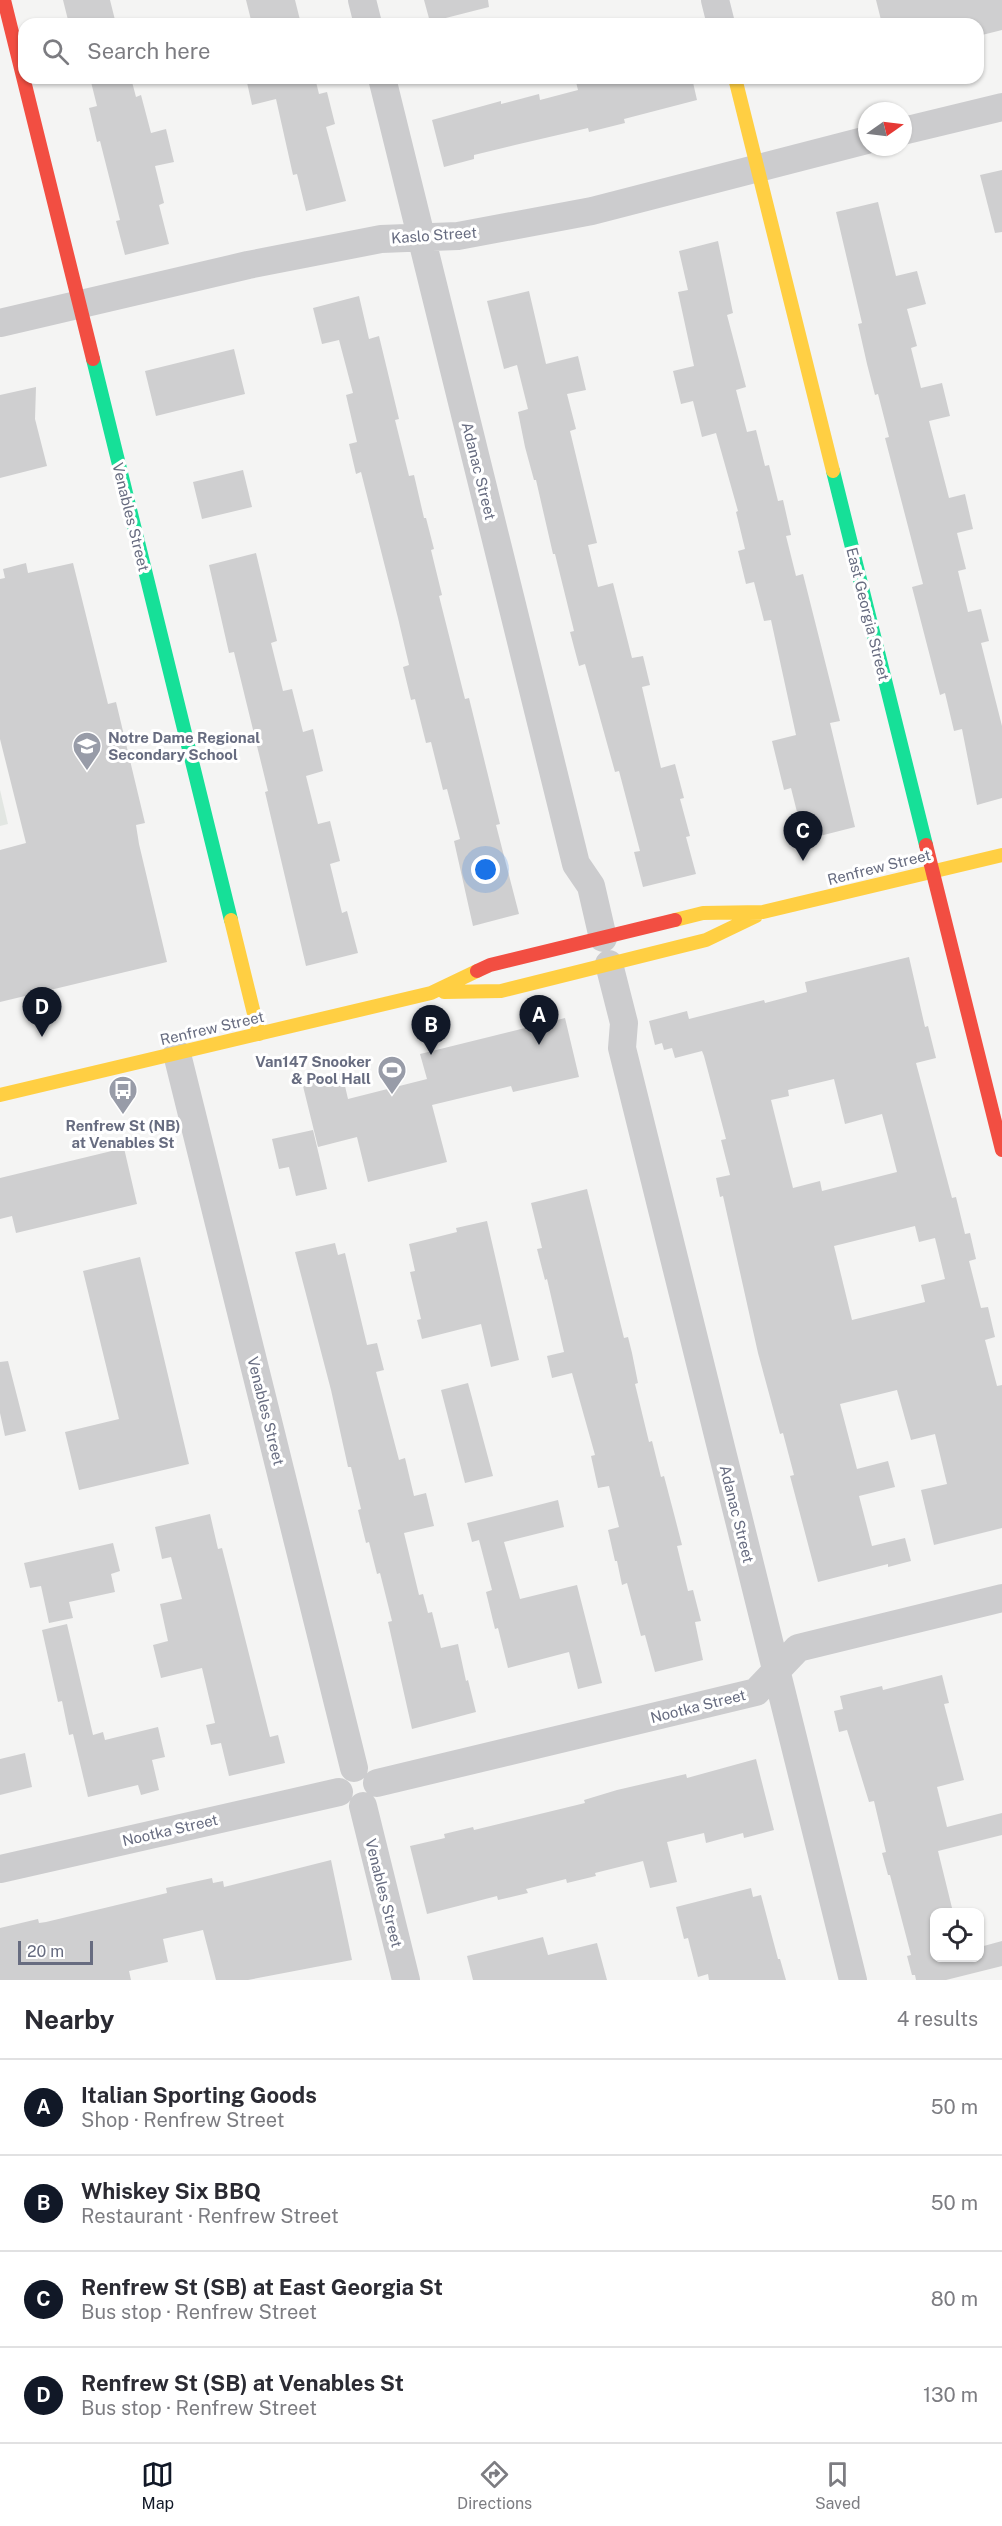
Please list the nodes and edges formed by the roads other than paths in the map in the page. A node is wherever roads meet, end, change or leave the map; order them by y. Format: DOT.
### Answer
graph roads {
  1 [pos="4,0"];
  2 [pos="362,0"];
  3 [pos="715,0"];
  4 [pos="366,18"];
  5 [pos="720,18"];
  6 [pos="18,57"];
  7 [pos="25,84"];
  8 [pos="383,84"];
  9 [pos="736,84"];
  10 [pos="1002,107"];
  11 [pos="912,129"];
  12 [pos="858,142"];
  13 [pos="757,168"];
  14 [pos="421,237"];
  15 [pos="79,304"];
  16 [pos="0,323"];
  17 [pos="1002,855"];
  18 [pos="933,871"];
  19 [pos="763,912"];
  20 [pos="599,953"];
  21 [pos="431,993"];
  22 [pos="259,1034"];
  23 [pos="177,1054"];
  24 [pos="0,1095"];
  25 [pos="1002,1150"];
  26 [pos="1002,1598"];
  27 [pos="776,1671"];
  28 [pos="358,1787"];
  29 [pos="0,1869"];
  30 [pos="403,1970"];
  31 [pos="853,1980"];
  1 -- 6 [label="street, Venables Street"];
  2 -- 4 [label="street"];
  3 -- 5 [label="street"];
  7 -- 15 [label="street, Venables Street"];
  8 -- 14 [label="street, Adanac Street"];
  9 -- 13 [label="street, East Georgia Street"];
  10 -- 11 [label="street"];
  12 -- 13 [label="street, Kaslo Street"];
  13 -- 14 [label="street, Kaslo Street"];
  13 -- 18 [label="street, East Georgia Street"];
  14 -- 15 [label="street, Kaslo Street"];
  14 -- 20 [label="street, Adanac Street"];
  15 -- 16 [label="street, Kaslo Street"];
  15 -- 22 [label="street, Venables Street"];
  17 -- 18 [label="street, Renfrew Street"];
  18 -- 19 [label="street, Renfrew Street"];
  18 -- 25 [label="street, East Georgia Street"];
  19 -- 20 [label="street, Renfrew Street"];
  19 -- 20 [label="street, Renfrew Street"];
  20 -- 21 [label="street, Renfrew Street"];
  20 -- 21 [label="street, Renfrew Street"];
  20 -- 27 [label="street, Adanac Street"];
  21 -- 22 [label="street, Renfrew Street"];
  22 -- 23 [label="street, Renfrew Street"];
  23 -- 24 [label="street, Renfrew Street"];
  23 -- 28 [label="street, Venables Street"];
  26 -- 27 [label="street, Nootka Street"];
  27 -- 28 [label="street, Nootka Street"];
  27 -- 31 [label="street, Adanac Street"];
  28 -- 29 [label="street, Nootka Street"];
  28 -- 30 [label="street, Venables Street"];
}
